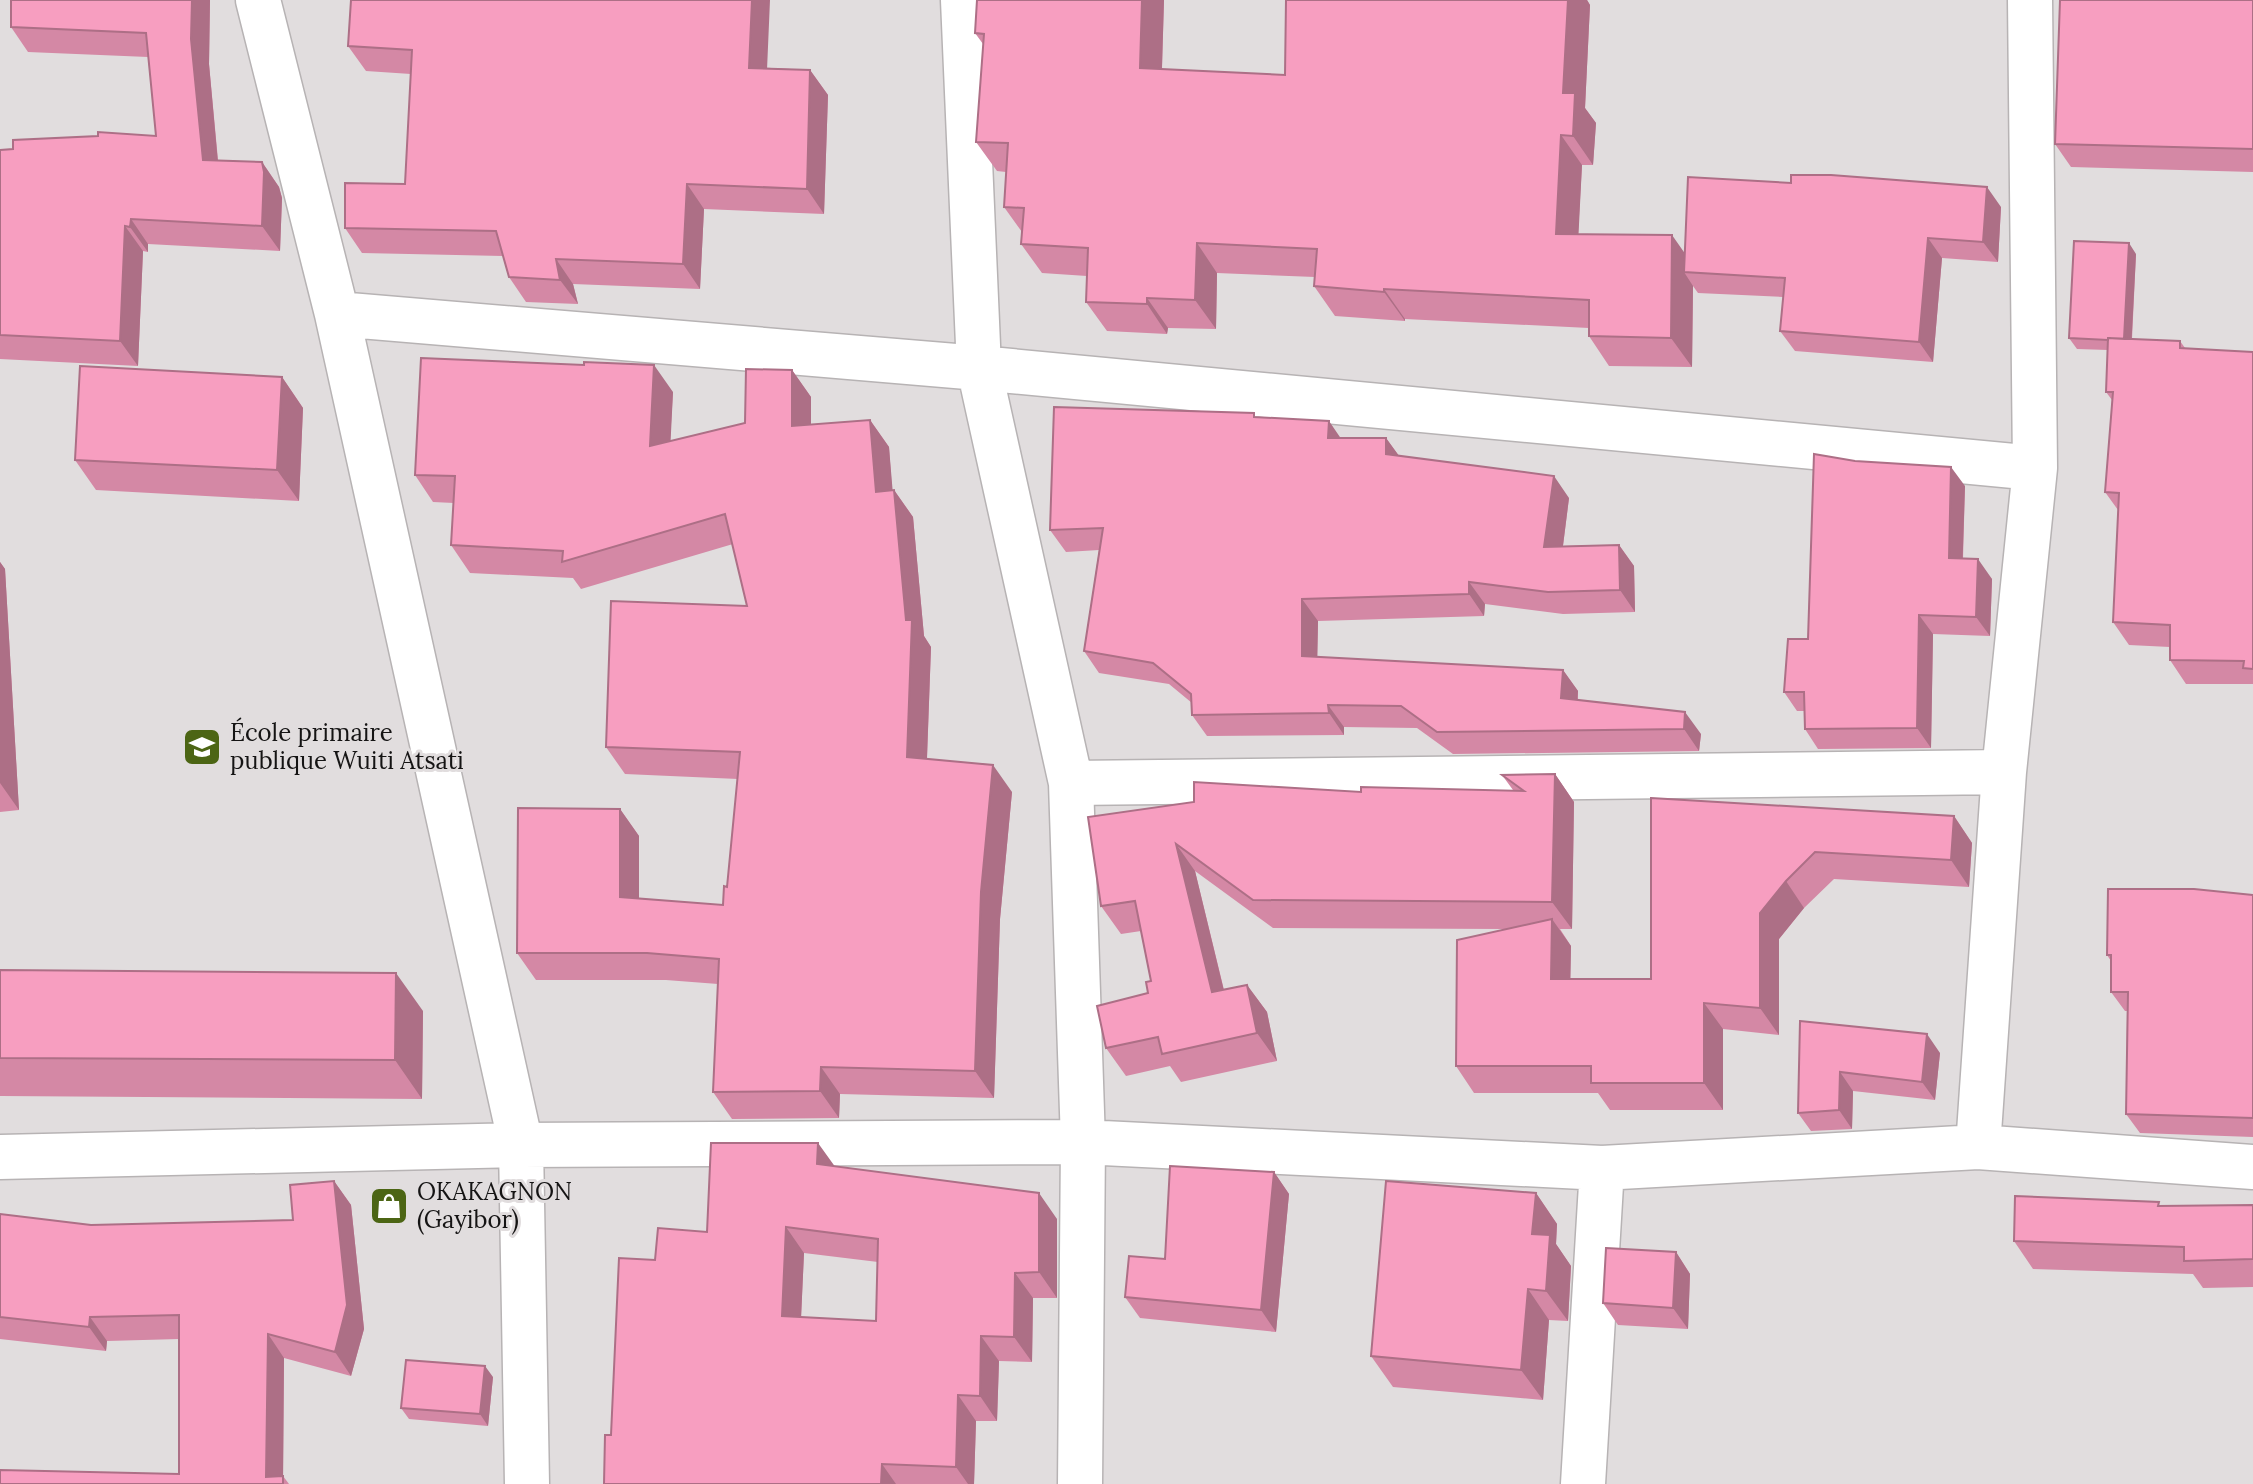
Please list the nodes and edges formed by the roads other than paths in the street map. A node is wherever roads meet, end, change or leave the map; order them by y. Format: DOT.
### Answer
graph roads {
  1 [pos="258,0"];
  2 [pos="963,0"];
  3 [pos="2030,0"];
  4 [pos="337,314"];
  5 [pos="979,368"];
  6 [pos="2035,468"];
  7 [pos="2004,772"];
  8 [pos="1071,783"];
  9 [pos="1083,1142"];
  10 [pos="521,1145"];
  11 [pos="1978,1147"];
  12 [pos="0,1157"];
  13 [pos="2253,1167"];
  14 [pos="1602,1168"];
  15 [pos="527,1484"];
  16 [pos="1080,1484"];
  17 [pos="1583,1484"];
  1 -- 4 [label="street"];
  2 -- 5 [label="street"];
  3 -- 6 [label="street"];
  4 -- 5 [label="street"];
  4 -- 10 [label="street"];
  5 -- 6 [label="street"];
  5 -- 8 [label="street"];
  6 -- 7 [label="street"];
  7 -- 8 [label="street"];
  7 -- 11 [label="street"];
  8 -- 9 [label="street"];
  9 -- 10 [label="street"];
  9 -- 14 [label="street"];
  9 -- 16 [label="street"];
  10 -- 12 [label="street"];
  10 -- 15 [label="street"];
  11 -- 13 [label="street"];
  11 -- 14 [label="street"];
  14 -- 17 [label="street"];
}
